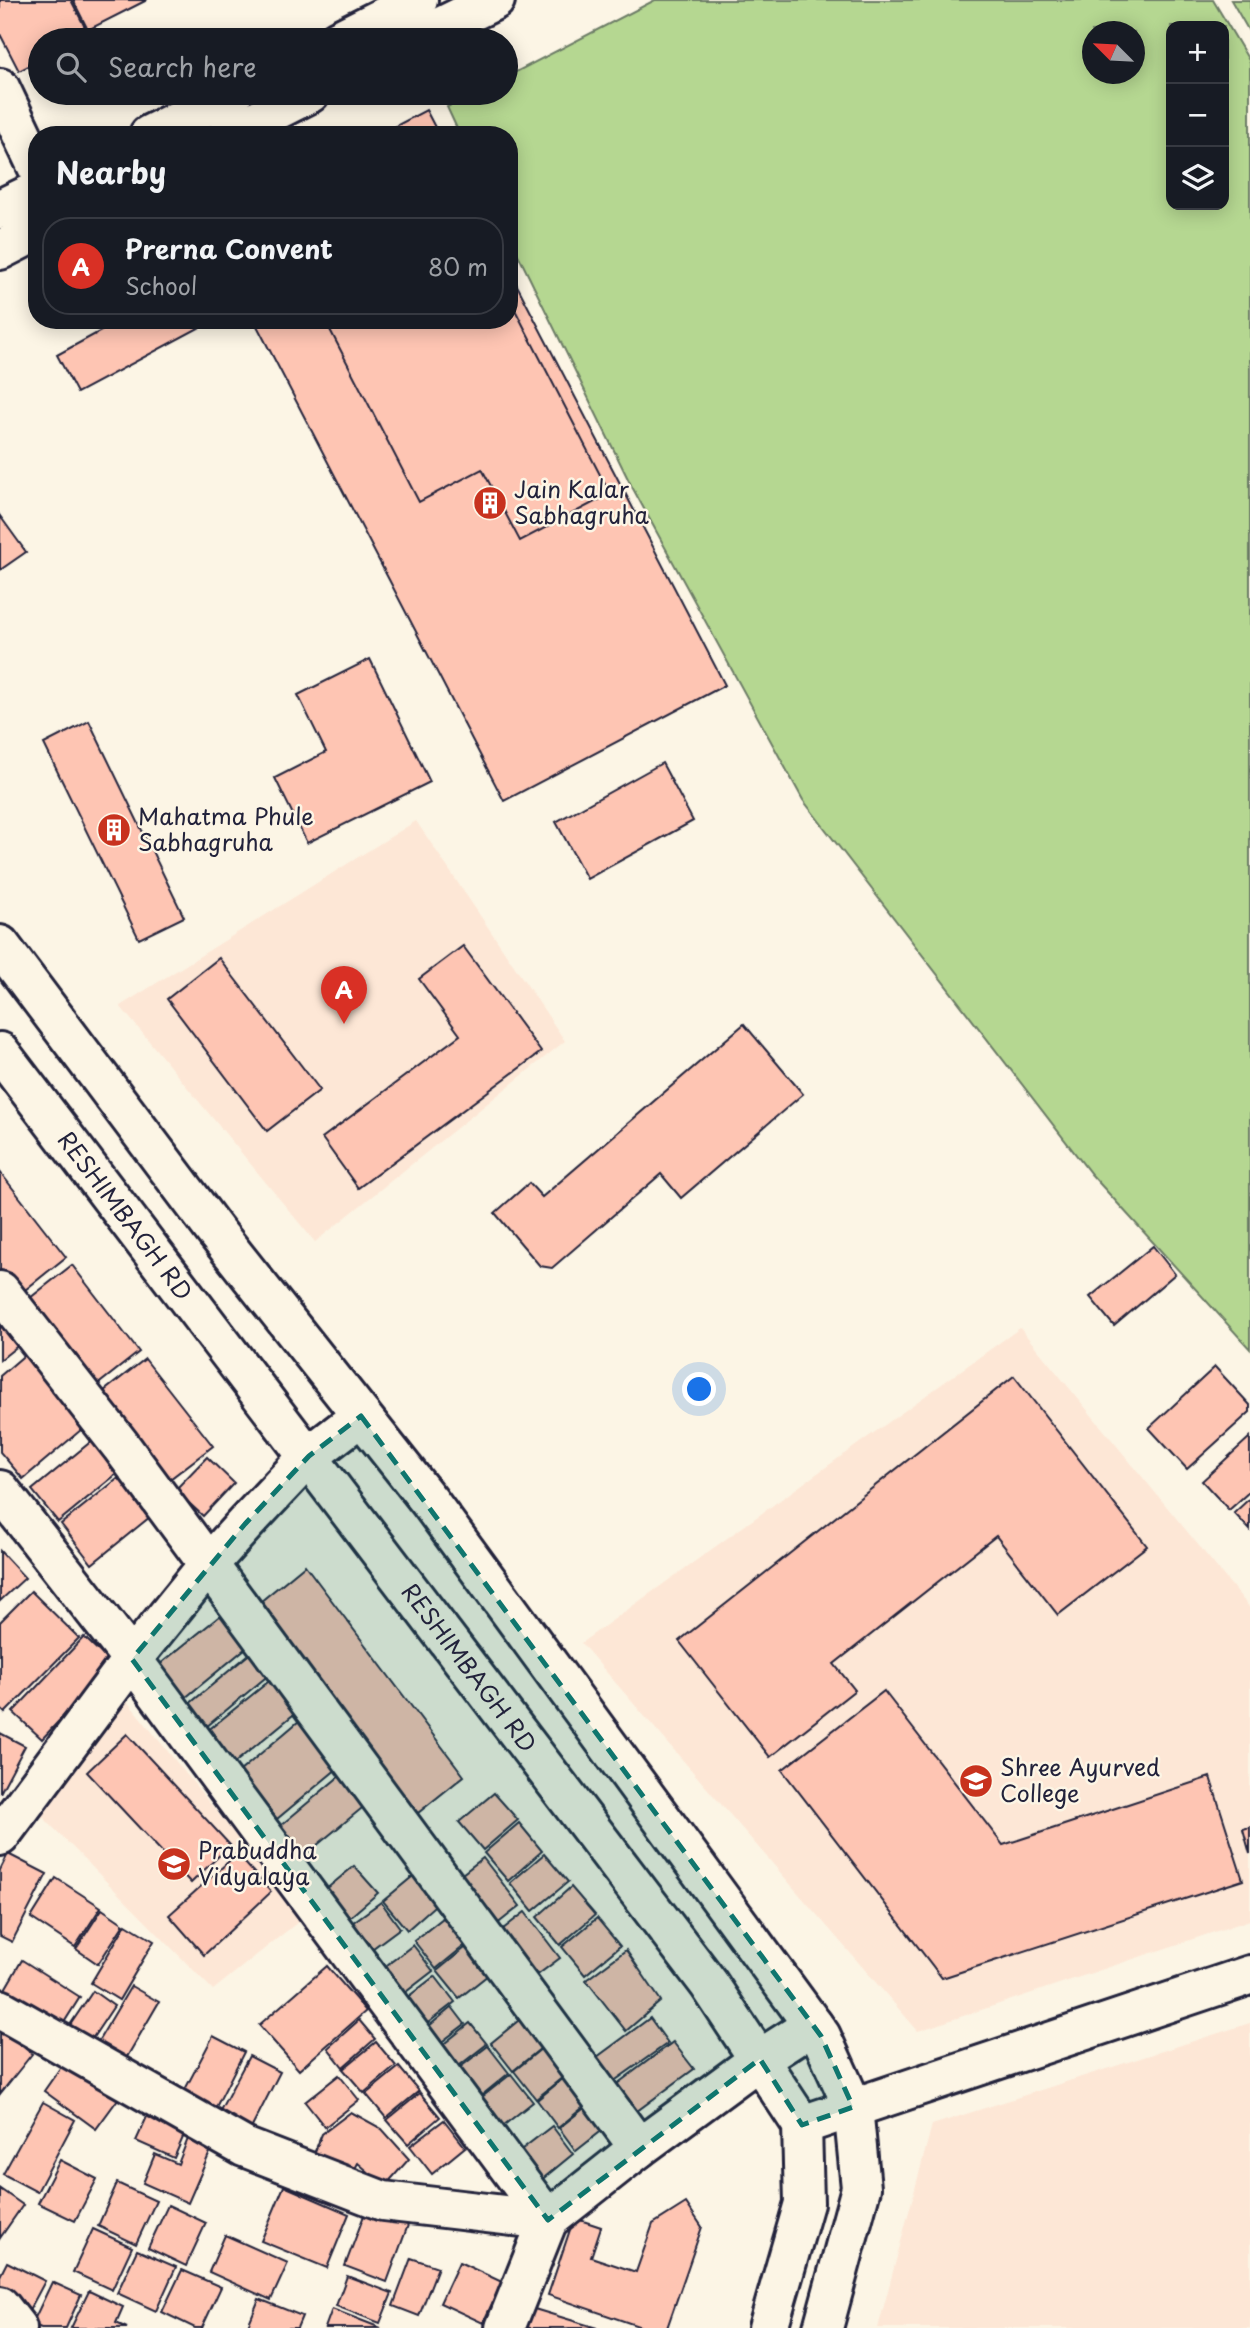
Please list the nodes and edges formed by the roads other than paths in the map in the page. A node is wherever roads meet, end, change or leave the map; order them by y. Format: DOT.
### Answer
graph roads {
  1 [pos="418,0"];
  2 [pos="495,0"];
  3 [pos="362,28"];
  4 [pos="438,28"];
  5 [pos="0,88"];
  6 [pos="209,105"];
  7 [pos="279,105"];
  8 [pos="167,126"];
  9 [pos="243,126"];
  10 [pos="28,147"];
  11 [pos="28,195"];
  12 [pos="0,209"];
  13 [pos="28,236"];
  14 [pos="0,250"];
  15 [pos="0,945"];
  16 [pos="0,1052"];
  17 [pos="0,1291"];
  18 [pos="361,1416"];
  19 [pos="309,1456"];
  20 [pos="0,1490"];
  21 [pos="208,1565"];
  22 [pos="132,1659"];
  23 [pos="0,1836"];
  24 [pos="1250,1975"];
  25 [pos="0,2009"];
  26 [pos="813,2025"];
  27 [pos="760,2059"];
  28 [pos="853,2107"];
  29 [pos="802,2124"];
  30 [pos="639,2148"];
  31 [pos="548,2220"];
  32 [pos="0,2306"];
  33 [pos="17,2328"];
  34 [pos="505,2328"];
  35 [pos="768,2328"];
  36 [pos="823,2328"];
  1 -- 3 [label="street"];
  2 -- 4 [label="street"];
  5 -- 10 [label="street"];
  6 -- 8 [label="street"];
  7 -- 9 [label="street"];
  11 -- 12 [label="street"];
  13 -- 14 [label="street"];
  15 -- 18 [label="street"];
  16 -- 19 [label="street, RESHIMBAGH RD"];
  17 -- 21 [label="street"];
  18 -- 19 [label="street"];
  18 -- 26 [label="street"];
  19 -- 21 [label="street"];
  19 -- 27 [label="street, RESHIMBAGH RD"];
  20 -- 22 [label="street"];
  21 -- 22 [label="street"];
  21 -- 30 [label="street"];
  22 -- 23 [label="street"];
  22 -- 31 [label="street"];
  24 -- 28 [label="street"];
  25 -- 31 [label="street"];
  26 -- 27 [label="street"];
  26 -- 28 [label="street"];
  27 -- 29 [label="street, RESHIMBAGH RD"];
  27 -- 30 [label="street"];
  28 -- 29 [label="street"];
  28 -- 36 [label="street"];
  29 -- 35 [label="street"];
  30 -- 31 [label="street"];
  31 -- 34 [label="street"];
  32 -- 33 [label="street"];
}
